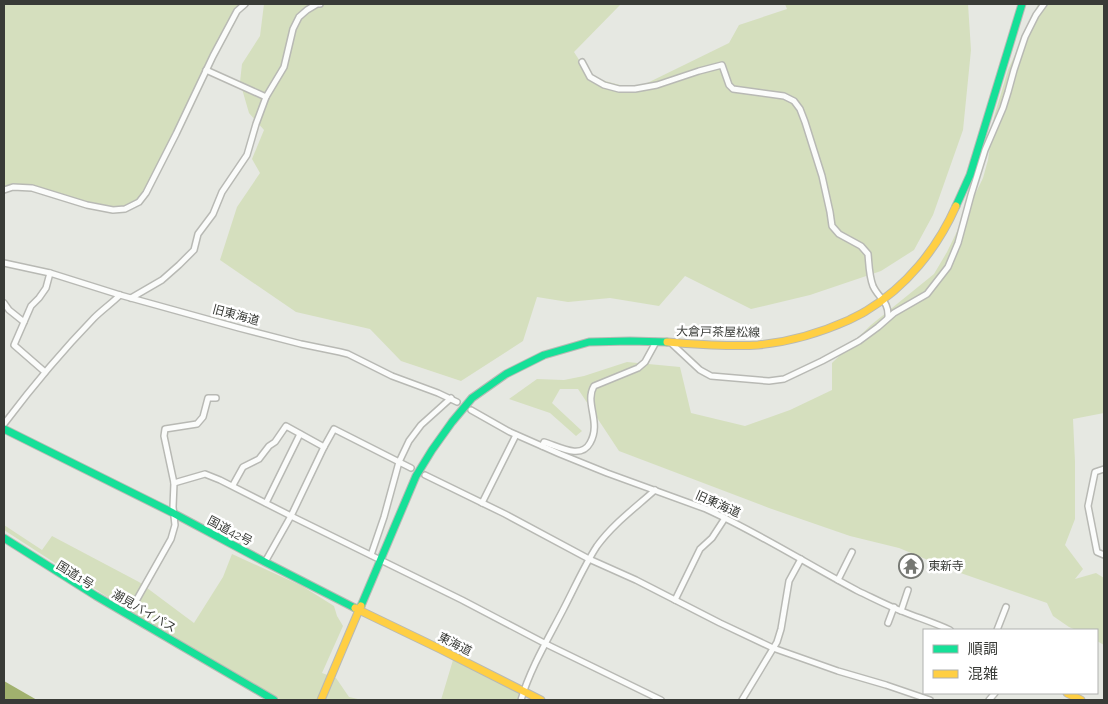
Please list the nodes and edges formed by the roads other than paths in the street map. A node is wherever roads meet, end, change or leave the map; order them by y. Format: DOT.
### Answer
graph roads {
  1 [pos="245,4"];
  2 [pos="320,4"];
  3 [pos="1022,4"];
  4 [pos="1044,4"];
  5 [pos="582,62"];
  6 [pos="206,70"];
  7 [pos="266,97"];
  8 [pos="4,190"];
  9 [pos="4,263"];
  10 [pos="50,273"];
  11 [pos="120,295"];
  12 [pos="131,298"];
  13 [pos="883,298"];
  14 [pos="4,303"];
  15 [pos="888,317"];
  16 [pos="24,322"];
  17 [pos="656,342"];
  18 [pos="671,343"];
  19 [pos="46,372"];
  20 [pos="216,398"];
  21 [pos="451,398"];
  22 [pos="456,402"];
  23 [pos="471,410"];
  24 [pos="4,424"];
  25 [pos="4,429"];
  26 [pos="300,434"];
  27 [pos="516,435"];
  28 [pos="324,446"];
  29 [pos="542,446"];
  30 [pos="399,462"];
  31 [pos="411,468"];
  32 [pos="1104,469"];
  33 [pos="426,475"];
  34 [pos="174,483"];
  35 [pos="233,485"];
  36 [pos="655,490"];
  37 [pos="266,503"];
  38 [pos="482,503"];
  39 [pos="173,514"];
  40 [pos="291,516"];
  41 [pos="725,518"];
  42 [pos="4,538"];
  43 [pos="4,543"];
  44 [pos="852,552"];
  45 [pos="371,555"];
  46 [pos="1104,555"];
  47 [pos="590,559"];
  48 [pos="801,559"];
  49 [pos="381,560"];
  50 [pos="265,562"];
  51 [pos="838,580"];
  52 [pos="908,590"];
  53 [pos="675,600"];
  54 [pos="894,607"];
  55 [pos="1006,607"];
  56 [pos="132,608"];
  57 [pos="359,610"];
  58 [pos="901,611"];
  59 [pos="888,623"];
  60 [pos="948,629"];
  61 [pos="997,629"];
  62 [pos="546,644"];
  63 [pos="773,648"];
  64 [pos="523,691"];
  65 [pos="265,700"];
  66 [pos="274,700"];
  67 [pos="321,700"];
  68 [pos="521,700"];
  69 [pos="541,700"];
  70 [pos="660,700"];
  71 [pos="742,700"];
  72 [pos="930,700"];
  1 -- 6 [label="street"];
  2 -- 7 [label="street"];
  3 -- 13 [label="main road, 大倉戸茶屋松線"];
  4 -- 15 [label="street"];
  5 -- 13 [label="street"];
  6 -- 7 [label="street"];
  6 -- 8 [label="street"];
  7 -- 12 [label="street"];
  9 -- 10 [label="street, 旧東海道"];
  10 -- 11 [label="street, 旧東海道"];
  10 -- 16 [label="street"];
  11 -- 12 [label="street, 旧東海道"];
  11 -- 19 [label="street"];
  12 -- 21 [label="street, 旧東海道"];
  13 -- 15 [label="street"];
  13 -- 18 [label="main road, 大倉戸茶屋松線"];
  14 -- 16 [label="street"];
  15 -- 18 [label="street"];
  16 -- 19 [label="street"];
  17 -- 18 [label="main road, 大倉戸茶屋松線"];
  17 -- 29 [label="street"];
  17 -- 49 [label="main road, 大倉戸茶屋松線"];
  19 -- 24 [label="street"];
  20 -- 34 [label="street"];
  21 -- 22 [label="street, 旧東海道"];
  21 -- 30 [label="street"];
  23 -- 27 [label="street, 旧東海道"];
  25 -- 39 [label="main road, 国道42号"];
  26 -- 28 [label="street"];
  26 -- 35 [label="street"];
  26 -- 37 [label="street"];
  27 -- 29 [label="street, 旧東海道"];
  27 -- 38 [label="street"];
  28 -- 30 [label="street"];
  28 -- 40 [label="street"];
  29 -- 36 [label="street, 旧東海道"];
  30 -- 31 [label="street"];
  30 -- 45 [label="street"];
  32 -- 46 [label="street"];
  33 -- 38 [label="street"];
  34 -- 35 [label="street"];
  34 -- 39 [label="street"];
  35 -- 37 [label="street"];
  36 -- 41 [label="street, 旧東海道"];
  36 -- 47 [label="street"];
  37 -- 40 [label="street"];
  38 -- 47 [label="street"];
  39 -- 50 [label="main road, 国道42号"];
  39 -- 56 [label="street"];
  40 -- 45 [label="street"];
  40 -- 50 [label="street"];
  41 -- 48 [label="street, 旧東海道"];
  41 -- 53 [label="street"];
  42 -- 66 [label="main road, 潮見バイパス"];
  43 -- 65 [label="main road, 国道1号"];
  44 -- 51 [label="street"];
  45 -- 49 [label="street"];
  47 -- 53 [label="street"];
  47 -- 62 [label="street"];
  48 -- 51 [label="street, 旧東海道"];
  48 -- 63 [label="street"];
  49 -- 57 [label="main road, 大倉戸茶屋松線"];
  49 -- 62 [label="street"];
  50 -- 57 [label="main road, 国道42号"];
  51 -- 54 [label="street, 旧東海道"];
  52 -- 58 [label="street"];
  53 -- 63 [label="street"];
  54 -- 58 [label="street, 旧東海道"];
  54 -- 59 [label="street"];
  55 -- 61 [label="street"];
  57 -- 64 [label="main road, 東海道"];
  57 -- 67 [label="main road"];
  58 -- 60 [label="street, 旧東海道"];
  62 -- 64 [label="street"];
  62 -- 70 [label="street"];
  63 -- 71 [label="street"];
  63 -- 72 [label="street"];
  64 -- 68 [label="street"];
  64 -- 69 [label="main road, 東海道"];
}
